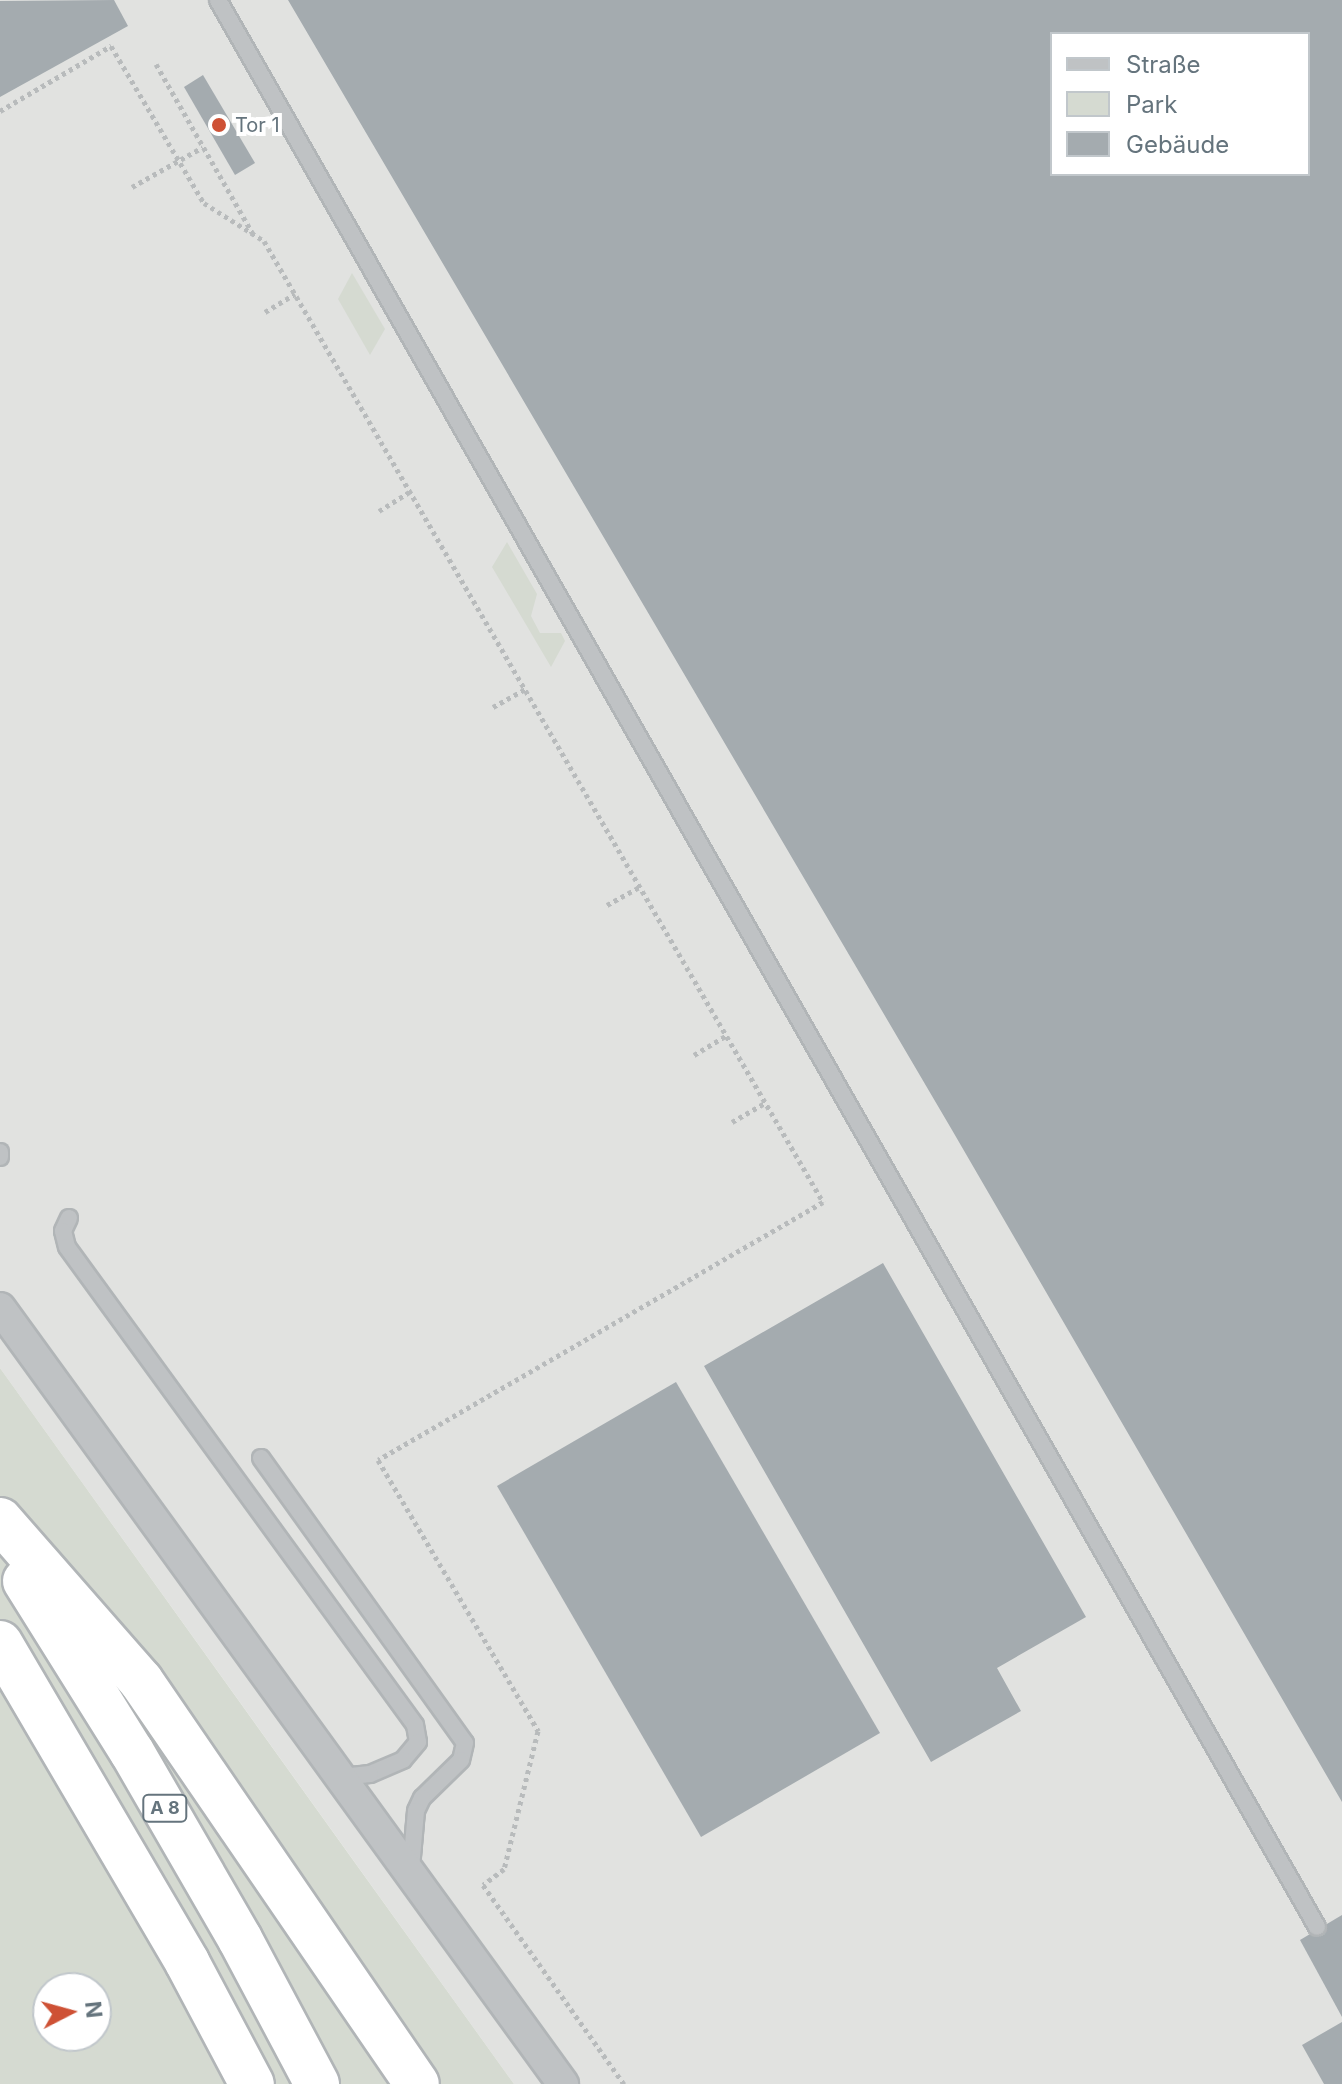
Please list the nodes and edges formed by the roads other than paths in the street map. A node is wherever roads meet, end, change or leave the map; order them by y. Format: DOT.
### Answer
graph roads {
  1 [pos="218,0"];
  2 [pos="69,1218"];
  3 [pos="0,1308"];
  4 [pos="261,1458"];
  5 [pos="0,1520"];
  6 [pos="0,1540"];
  7 [pos="0,1643"];
  8 [pos="341,1777"];
  9 [pos="411,1874"];
  10 [pos="1317,1927"];
  11 [pos="252,2084"];
  12 [pos="317,2084"];
  13 [pos="417,2084"];
  14 [pos="563,2084"];
  1 -- 10 [label="lane"];
  2 -- 8 [label="lane"];
  3 -- 8 [label="street"];
  4 -- 9 [label="lane"];
  5 -- 13 [label="highway"];
  6 -- 12 [label="highway, A 8 / A 8"];
  7 -- 11 [label="highway"];
  8 -- 9 [label="street"];
  9 -- 14 [label="street"];
}
